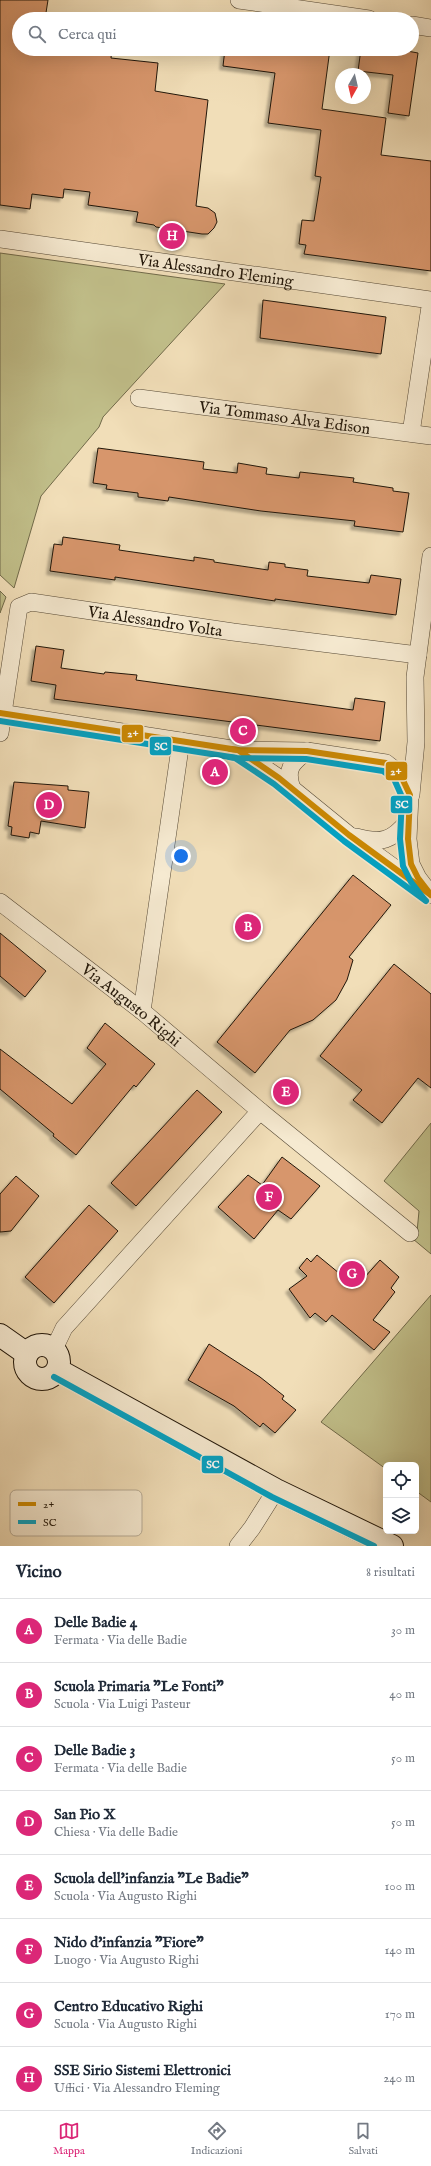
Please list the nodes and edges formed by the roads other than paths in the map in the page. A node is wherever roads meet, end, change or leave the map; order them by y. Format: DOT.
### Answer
graph roads {
  1 [pos="239,0"];
  2 [pos="321,12"];
  3 [pos="419,26"];
  4 [pos="431,28"];
  5 [pos="0,239"];
  6 [pos="431,300"];
  7 [pos="139,398"];
  8 [pos="411,433"];
  9 [pos="431,436"];
  10 [pos="431,556"];
  11 [pos="418,655"];
  12 [pos="423,678"];
  13 [pos="2,713"];
  14 [pos="0,733"];
  15 [pos="181,740"];
  16 [pos="415,746"];
  17 [pos="238,750"];
  18 [pos="308,751"];
  19 [pos="386,763"];
  20 [pos="292,789"];
  21 [pos="410,795"];
  22 [pos="408,821"];
  23 [pos="349,835"];
  24 [pos="430,894"];
  25 [pos="0,902"];
  26 [pos="142,1011"];
  27 [pos="260,1111"];
  28 [pos="410,1232"];
  29 [pos="0,1335"];
  30 [pos="54,1349"];
  31 [pos="27,1354"];
  32 [pos="58,1370"];
  33 [pos="276,1490"];
  34 [pos="238,1546"];
  35 [pos="392,1546"];
  1 -- 2 [label="street"];
  3 -- 4 [label="street"];
  5 -- 6 [label="street, Via Alessandro Fleming"];
  6 -- 8 [label="street"];
  7 -- 8 [label="street, Via Tommaso Alva Edison"];
  8 -- 9 [label="street, Via Tommaso Alva Edison"];
  10 -- 11 [label="street"];
  11 -- 12 [label="street"];
  11 -- 13 [label="street, Via Alessandro Volta"];
  12 -- 16 [label="street"];
  13 -- 14 [label="street, Via Alessandro Volta"];
  13 -- 15 [label="street"];
  15 -- 17 [label="street"];
  15 -- 26 [label="street"];
  16 -- 19 [label="street"];
  16 -- 21 [label="street"];
  17 -- 18 [label="street"];
  17 -- 20 [label="street"];
  18 -- 19 [label="street"];
  18 -- 20 [label="street"];
  19 -- 21 [label="street"];
  20 -- 23 [label="street"];
  21 -- 22 [label="street"];
  22 -- 23 [label="street"];
  22 -- 24 [label="street"];
  23 -- 24 [label="street"];
  25 -- 26 [label="street, Via Augusto Righi"];
  26 -- 27 [label="street, Via Augusto Righi"];
  27 -- 28 [label="street, Via Augusto Righi"];
  27 -- 30 [label="street"];
  29 -- 31 [label="street"];
  30 -- 31 [label="street"];
  30 -- 32 [label="street"];
  31 -- 32 [label="street"];
  32 -- 33 [label="street"];
  33 -- 34 [label="street"];
  33 -- 35 [label="street"];
}
